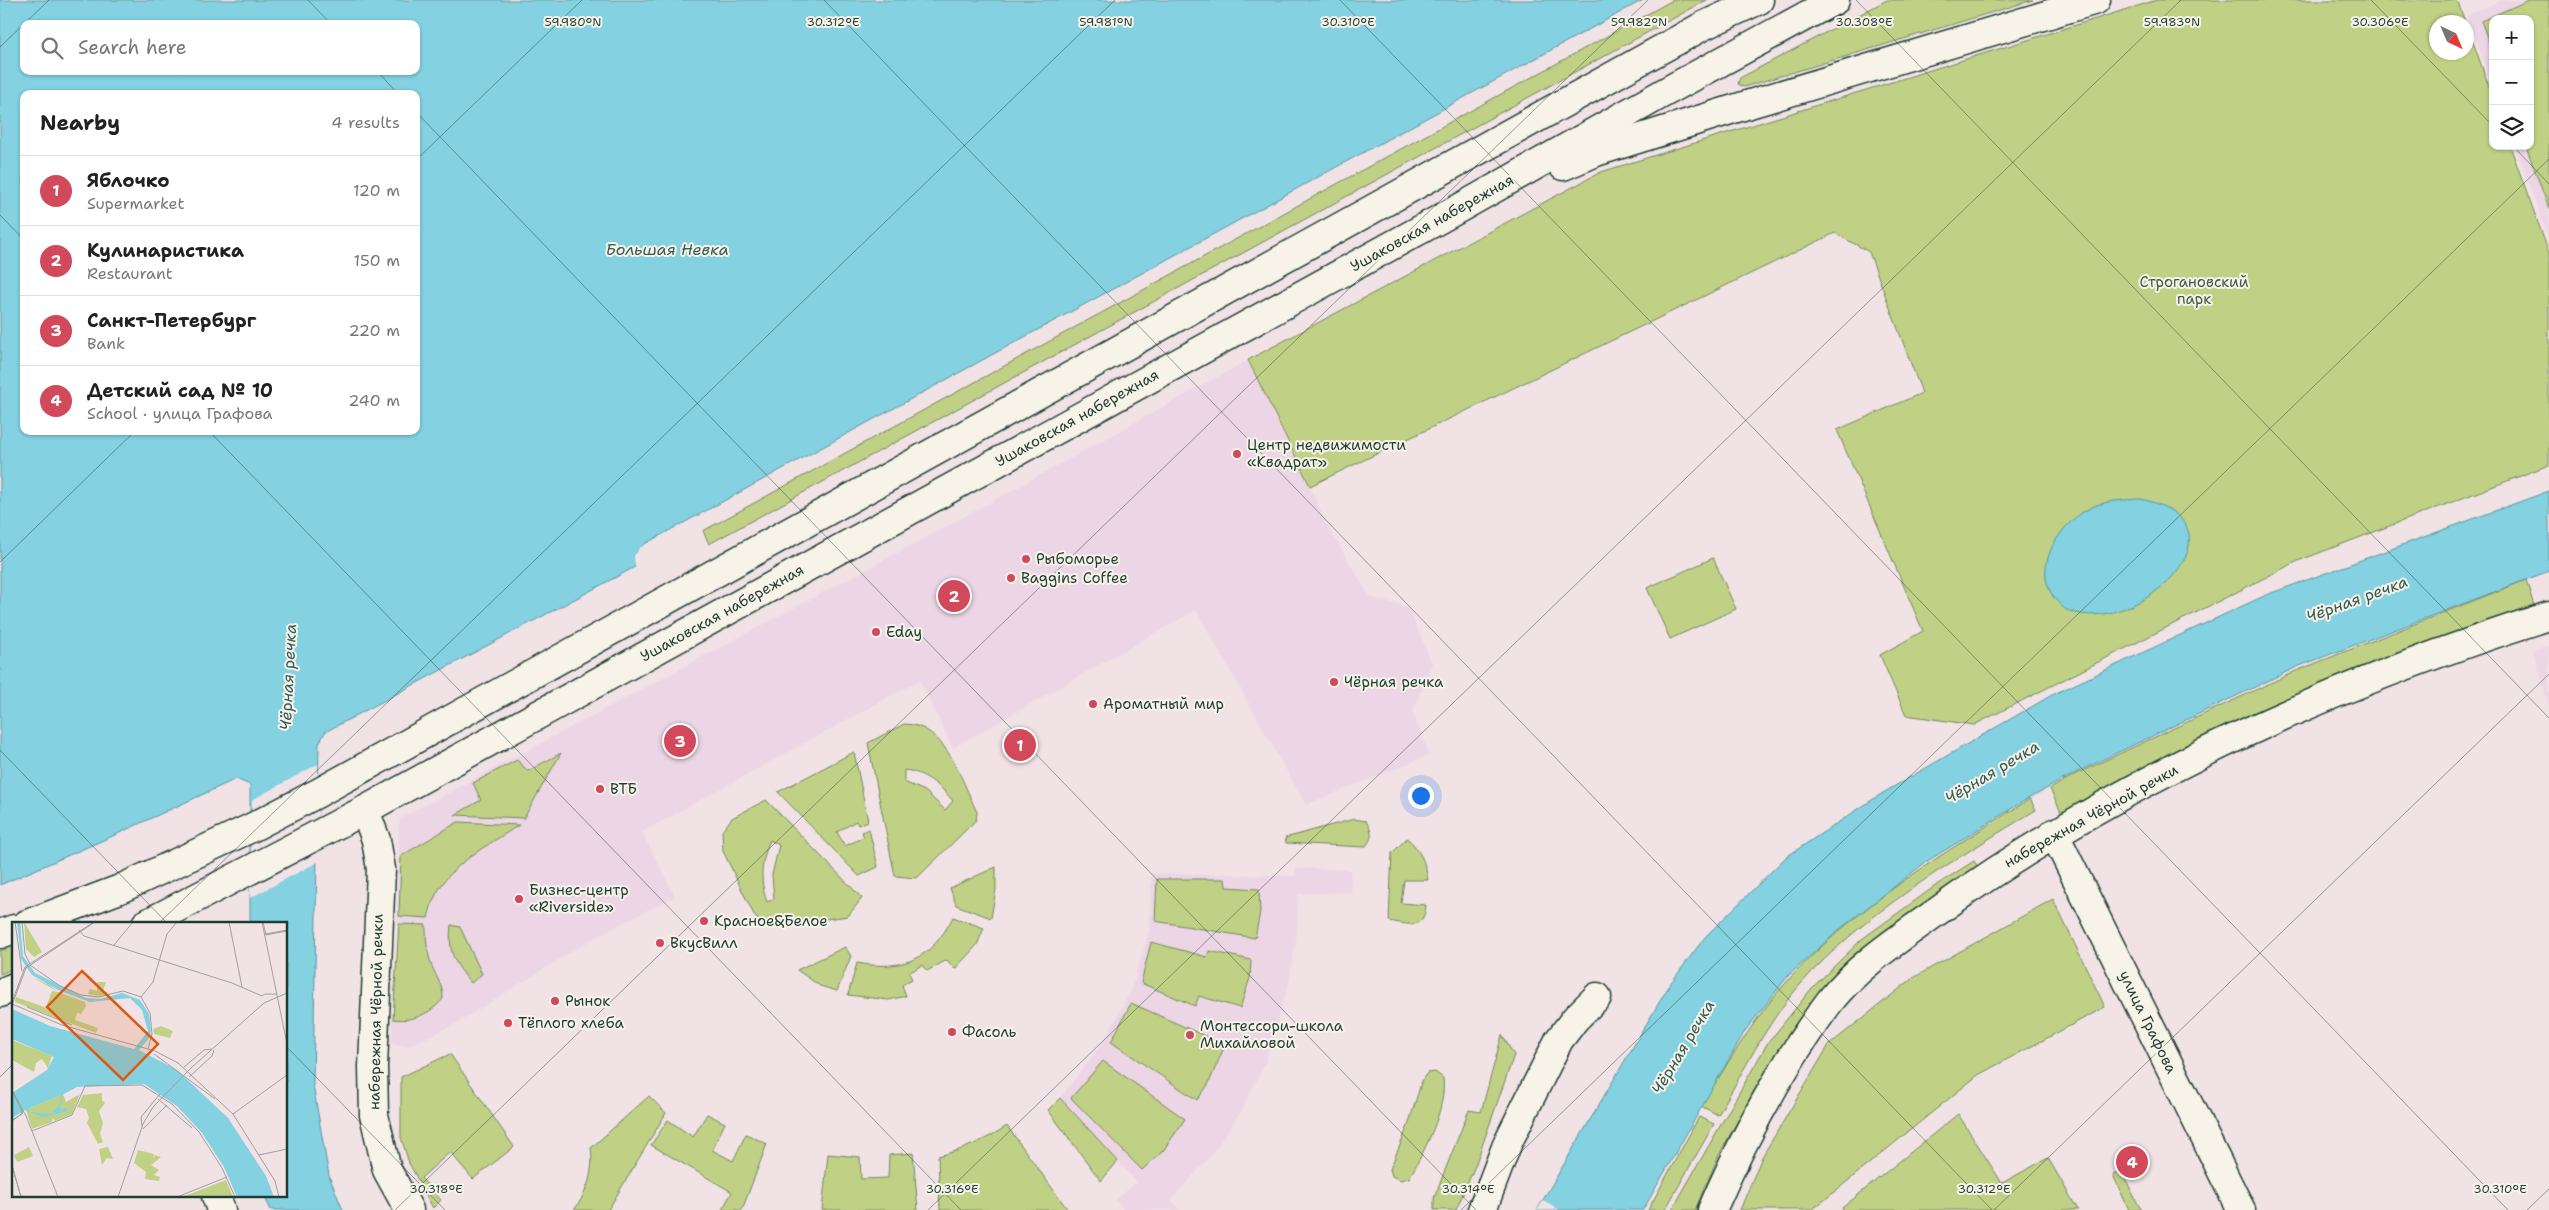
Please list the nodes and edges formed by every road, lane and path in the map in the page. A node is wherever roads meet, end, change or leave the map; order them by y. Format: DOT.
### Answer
graph roads {
  1 [pos="1740,0"];
  2 [pos="1759,0"];
  3 [pos="1835,0"];
  4 [pos="2096,0"];
  5 [pos="1703,26"];
  6 [pos="1458,209"];
  7 [pos="2549,616"];
  8 [pos="365,810"];
  9 [pos="2054,833"];
  10 [pos="32,922"];
  11 [pos="150,922"];
  12 [pos="12,930"];
  13 [pos="0,934"];
  14 [pos="12,988"];
  15 [pos="0,993"];
  16 [pos="1597,997"];
  17 [pos="217,1198"];
  18 [pos="1486,1209"];
  19 [pos="221,1210"];
  20 [pos="409,1210"];
  21 [pos="1712,1210"];
  22 [pos="2241,1210"];
  1 -- 5 [label="main road"];
  2 -- 5 [label="main road"];
  3 -- 6 [label="main road, Ушаковская набережная"];
  4 -- 6 [label="main road"];
  5 -- 10 [label="main road"];
  6 -- 8 [label="main road, Ушаковская набережная"];
  7 -- 9 [label="main road, набережная Чёрной речки"];
  8 -- 11 [label="main road, Ушаковская набережная"];
  8 -- 20 [label="main road, набережная Чёрной речки"];
  9 -- 21 [label="main road, набережная Чёрной речки"];
  9 -- 22 [label="main road, улица Графова"];
  12 -- 13 [label="main road"];
  14 -- 15 [label="main road"];
  16 -- 18 [label="main road"];
  17 -- 19 [label="main road"];
}
